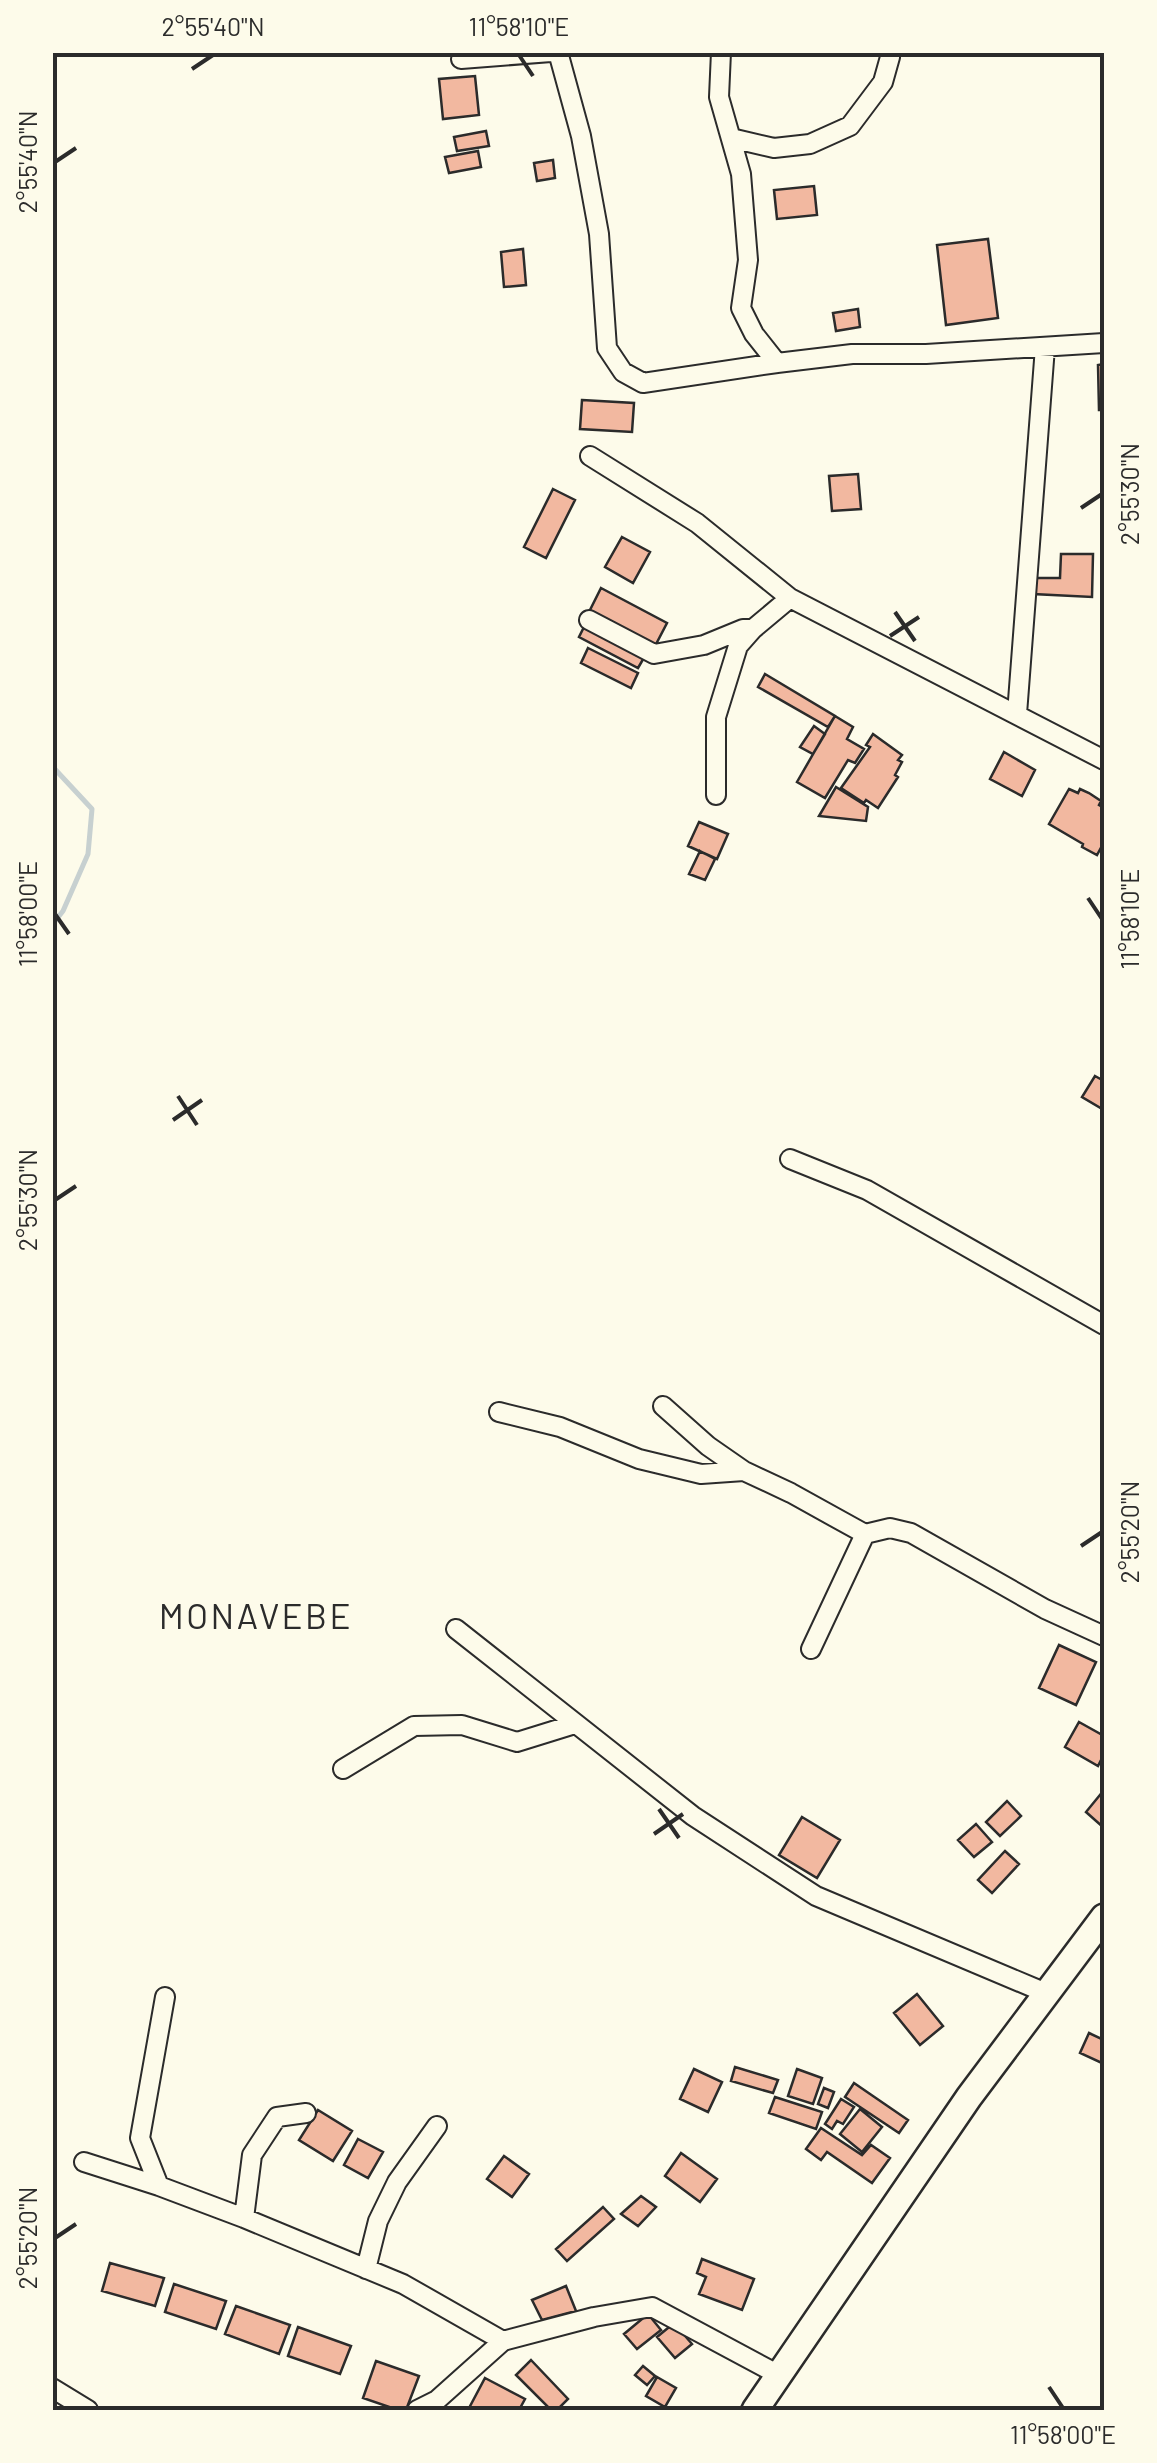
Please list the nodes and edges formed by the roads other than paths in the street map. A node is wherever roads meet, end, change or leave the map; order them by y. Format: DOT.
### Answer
graph roads {
  1 [pos="554,52"];
  2 [pos="721,52"];
  3 [pos="890,57"];
  4 [pos="461,59"];
  5 [pos="731,138"];
  6 [pos="1104,343"];
  7 [pos="1044,347"];
  8 [pos="778,363"];
  9 [pos="590,456"];
  10 [pos="790,598"];
  11 [pos="588,620"];
  12 [pos="753,628"];
  13 [pos="1017,714"];
  14 [pos="1104,760"];
  15 [pos="716,795"];
  16 [pos="790,1159"];
  17 [pos="1104,1325"];
  18 [pos="663,1406"];
  19 [pos="499,1412"];
  20 [pos="744,1470"];
  21 [pos="865,1534"];
  22 [pos="456,1628"];
  23 [pos="1104,1636"];
  24 [pos="811,1649"];
  25 [pos="575,1724"];
  26 [pos="343,1769"];
  27 [pos="1104,1917"];
  28 [pos="1046,1993"];
  29 [pos="165,1997"];
  30 [pos="306,2113"];
  31 [pos="437,2126"];
  32 [pos="84,2162"];
  33 [pos="158,2186"];
  34 [pos="244,2218"];
  35 [pos="366,2270"];
  36 [pos="503,2341"];
  37 [pos="780,2375"];
  38 [pos="52,2388"];
  39 [pos="88,2410"];
  40 [pos="417,2410"];
  41 [pos="755,2410"];
  1 -- 4 [label="street"];
  1 -- 8 [label="street"];
  2 -- 5 [label="street"];
  3 -- 5 [label="street"];
  5 -- 8 [label="street"];
  6 -- 7 [label="street"];
  7 -- 8 [label="street"];
  7 -- 13 [label="street"];
  9 -- 10 [label="street"];
  10 -- 12 [label="street"];
  10 -- 13 [label="street"];
  11 -- 12 [label="street"];
  12 -- 15 [label="street"];
  13 -- 14 [label="street"];
  16 -- 17 [label="street"];
  18 -- 20 [label="street"];
  19 -- 20 [label="street"];
  20 -- 21 [label="street"];
  21 -- 23 [label="street"];
  21 -- 24 [label="street"];
  22 -- 25 [label="street"];
  25 -- 26 [label="street"];
  25 -- 28 [label="street"];
  27 -- 28 [label="main road"];
  28 -- 37 [label="main road"];
  29 -- 33 [label="street"];
  30 -- 34 [label="street"];
  31 -- 35 [label="street"];
  32 -- 33 [label="street"];
  33 -- 34 [label="street"];
  34 -- 35 [label="street"];
  35 -- 36 [label="street"];
  36 -- 37 [label="street"];
  36 -- 40 [label="street"];
  37 -- 41 [label="main road"];
  38 -- 39 [label="street"];
}
